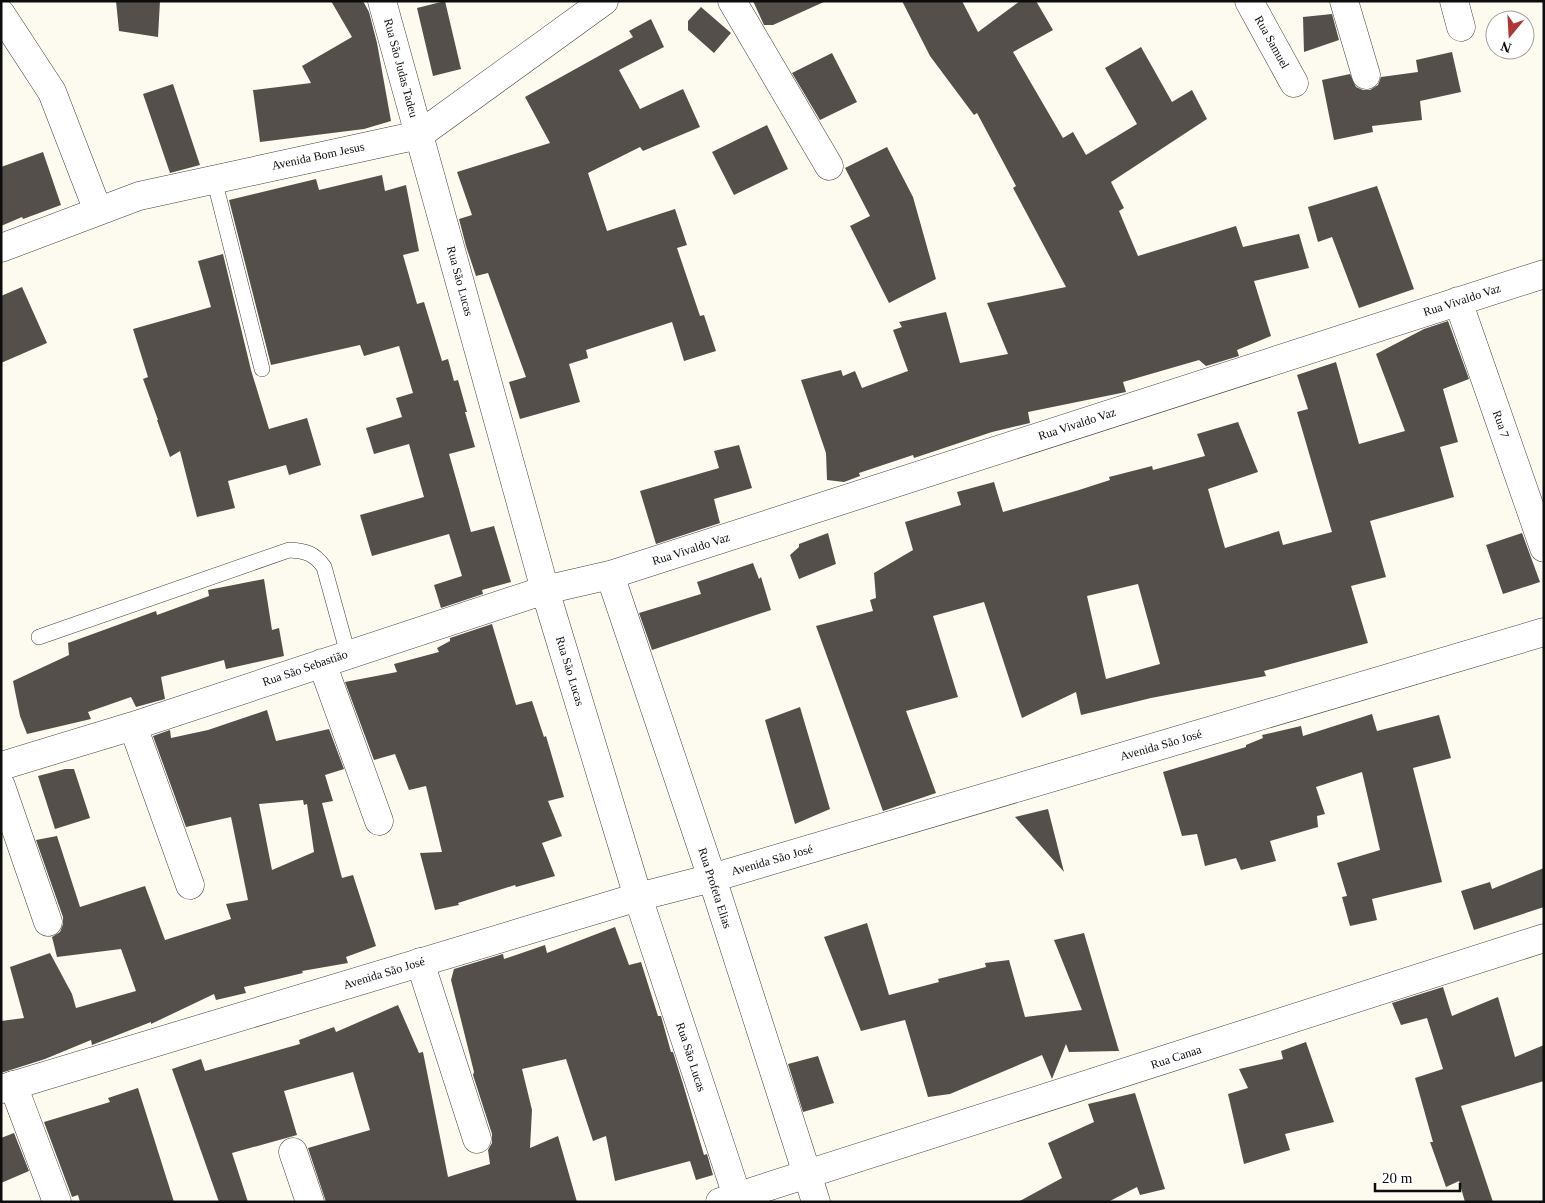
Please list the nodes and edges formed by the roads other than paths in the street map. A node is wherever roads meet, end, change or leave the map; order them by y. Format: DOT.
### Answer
graph roads {
  1 [pos="382,1"];
  2 [pos="604,1"];
  3 [pos="732,1"];
  4 [pos="1249,1"];
  5 [pos="1344,1"];
  6 [pos="1454,1"];
  7 [pos="1,14"];
  8 [pos="1461,27"];
  9 [pos="1366,76"];
  10 [pos="1294,83"];
  11 [pos="419,135"];
  12 [pos="829,166"];
  13 [pos="214,179"];
  14 [pos="98,212"];
  15 [pos="1,248"];
  16 [pos="1544,274"];
  17 [pos="1458,301"];
  18 [pos="262,369"];
  19 [pos="1544,548"];
  20 [pos="610,575"];
  21 [pos="545,590"];
  22 [pos="1544,632"];
  23 [pos="39,637"];
  24 [pos="348,654"];
  25 [pos="322,663"];
  26 [pos="133,726"];
  27 [pos="1,766"];
  28 [pos="1,786"];
  29 [pos="379,822"];
  30 [pos="712,878"];
  31 [pos="190,885"];
  32 [pos="638,897"];
  33 [pos="48,922"];
  34 [pos="1544,938"];
  35 [pos="420,962"];
  36 [pos="7,1087"];
  37 [pos="477,1139"];
  38 [pos="293,1152"];
  39 [pos="808,1175"];
  40 [pos="732,1200"];
  41 [pos="57,1202"];
  42 [pos="310,1202"];
  43 [pos="816,1202"];
  1 -- 11 [label="street, Rua São Judas Tadeu"];
  2 -- 11 [label="street, Avenida Bom Jesus"];
  3 -- 12 [label="street"];
  4 -- 10 [label="street, Rua Samuel"];
  5 -- 9 [label="street"];
  6 -- 8 [label="street"];
  7 -- 14 [label="street"];
  11 -- 13 [label="street, Avenida Bom Jesus"];
  11 -- 21 [label="street, Rua São Lucas"];
  13 -- 14 [label="street, Avenida Bom Jesus"];
  13 -- 18 [label="lane"];
  14 -- 15 [label="street, Avenida Bom Jesus"];
  16 -- 17 [label="street, Rua Vivaldo Vaz"];
  17 -- 19 [label="street, Rua 7"];
  17 -- 20 [label="street, Rua Vivaldo Vaz"];
  20 -- 21 [label="street, Rua São Sebastião"];
  20 -- 30 [label="street, Rua Profeta Elias"];
  21 -- 24 [label="street, Rua São Sebastião"];
  21 -- 32 [label="street, Rua São Lucas"];
  22 -- 30 [label="street, Avenida São José"];
  23 -- 24 [label="lane"];
  24 -- 25 [label="street, Rua São Sebastião"];
  25 -- 26 [label="street, Rua São Sebastião"];
  25 -- 29 [label="street"];
  26 -- 27 [label="street, Rua São Sebastião"];
  26 -- 31 [label="street"];
  28 -- 33 [label="street"];
  30 -- 32 [label="street, Avenida São José"];
  30 -- 39 [label="street, Rua Profeta Elias"];
  32 -- 35 [label="street, Avenida São José"];
  32 -- 40 [label="street, Rua São Lucas"];
  34 -- 39 [label="street, Rua Canaa"];
  35 -- 36 [label="street, Avenida São José"];
  35 -- 37 [label="street"];
  36 -- 41 [label="street"];
  38 -- 42 [label="street"];
  39 -- 40 [label="street"];
  39 -- 43 [label="street, Rua Profeta Elias"];
}
